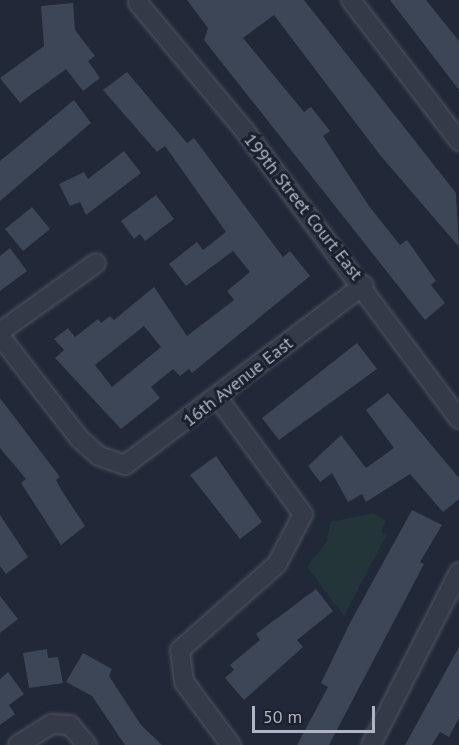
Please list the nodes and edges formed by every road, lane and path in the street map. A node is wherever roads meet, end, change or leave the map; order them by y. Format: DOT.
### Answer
graph roads {
  1 [pos="351,0"];
  2 [pos="138,3"];
  3 [pos="459,141"];
  4 [pos="96,263"];
  5 [pos="364,285"];
  6 [pos="0,334"];
  7 [pos="218,398"];
  8 [pos="459,419"];
  9 [pos="459,572"];
  10 [pos="18,745"];
  11 [pos="87,745"];
  12 [pos="231,745"];
  13 [pos="371,745"];
  1 -- 3 [label="street"];
  2 -- 5 [label="street, 199th Street Court East"];
  4 -- 6 [label="street"];
  5 -- 7 [label="street, 16th Avenue East"];
  5 -- 8 [label="street, 199th Street Court East"];
  6 -- 7 [label="street, 16th Avenue East"];
  7 -- 12 [label="street"];
  9 -- 13 [label="street"];
  10 -- 11 [label="street"];
}
